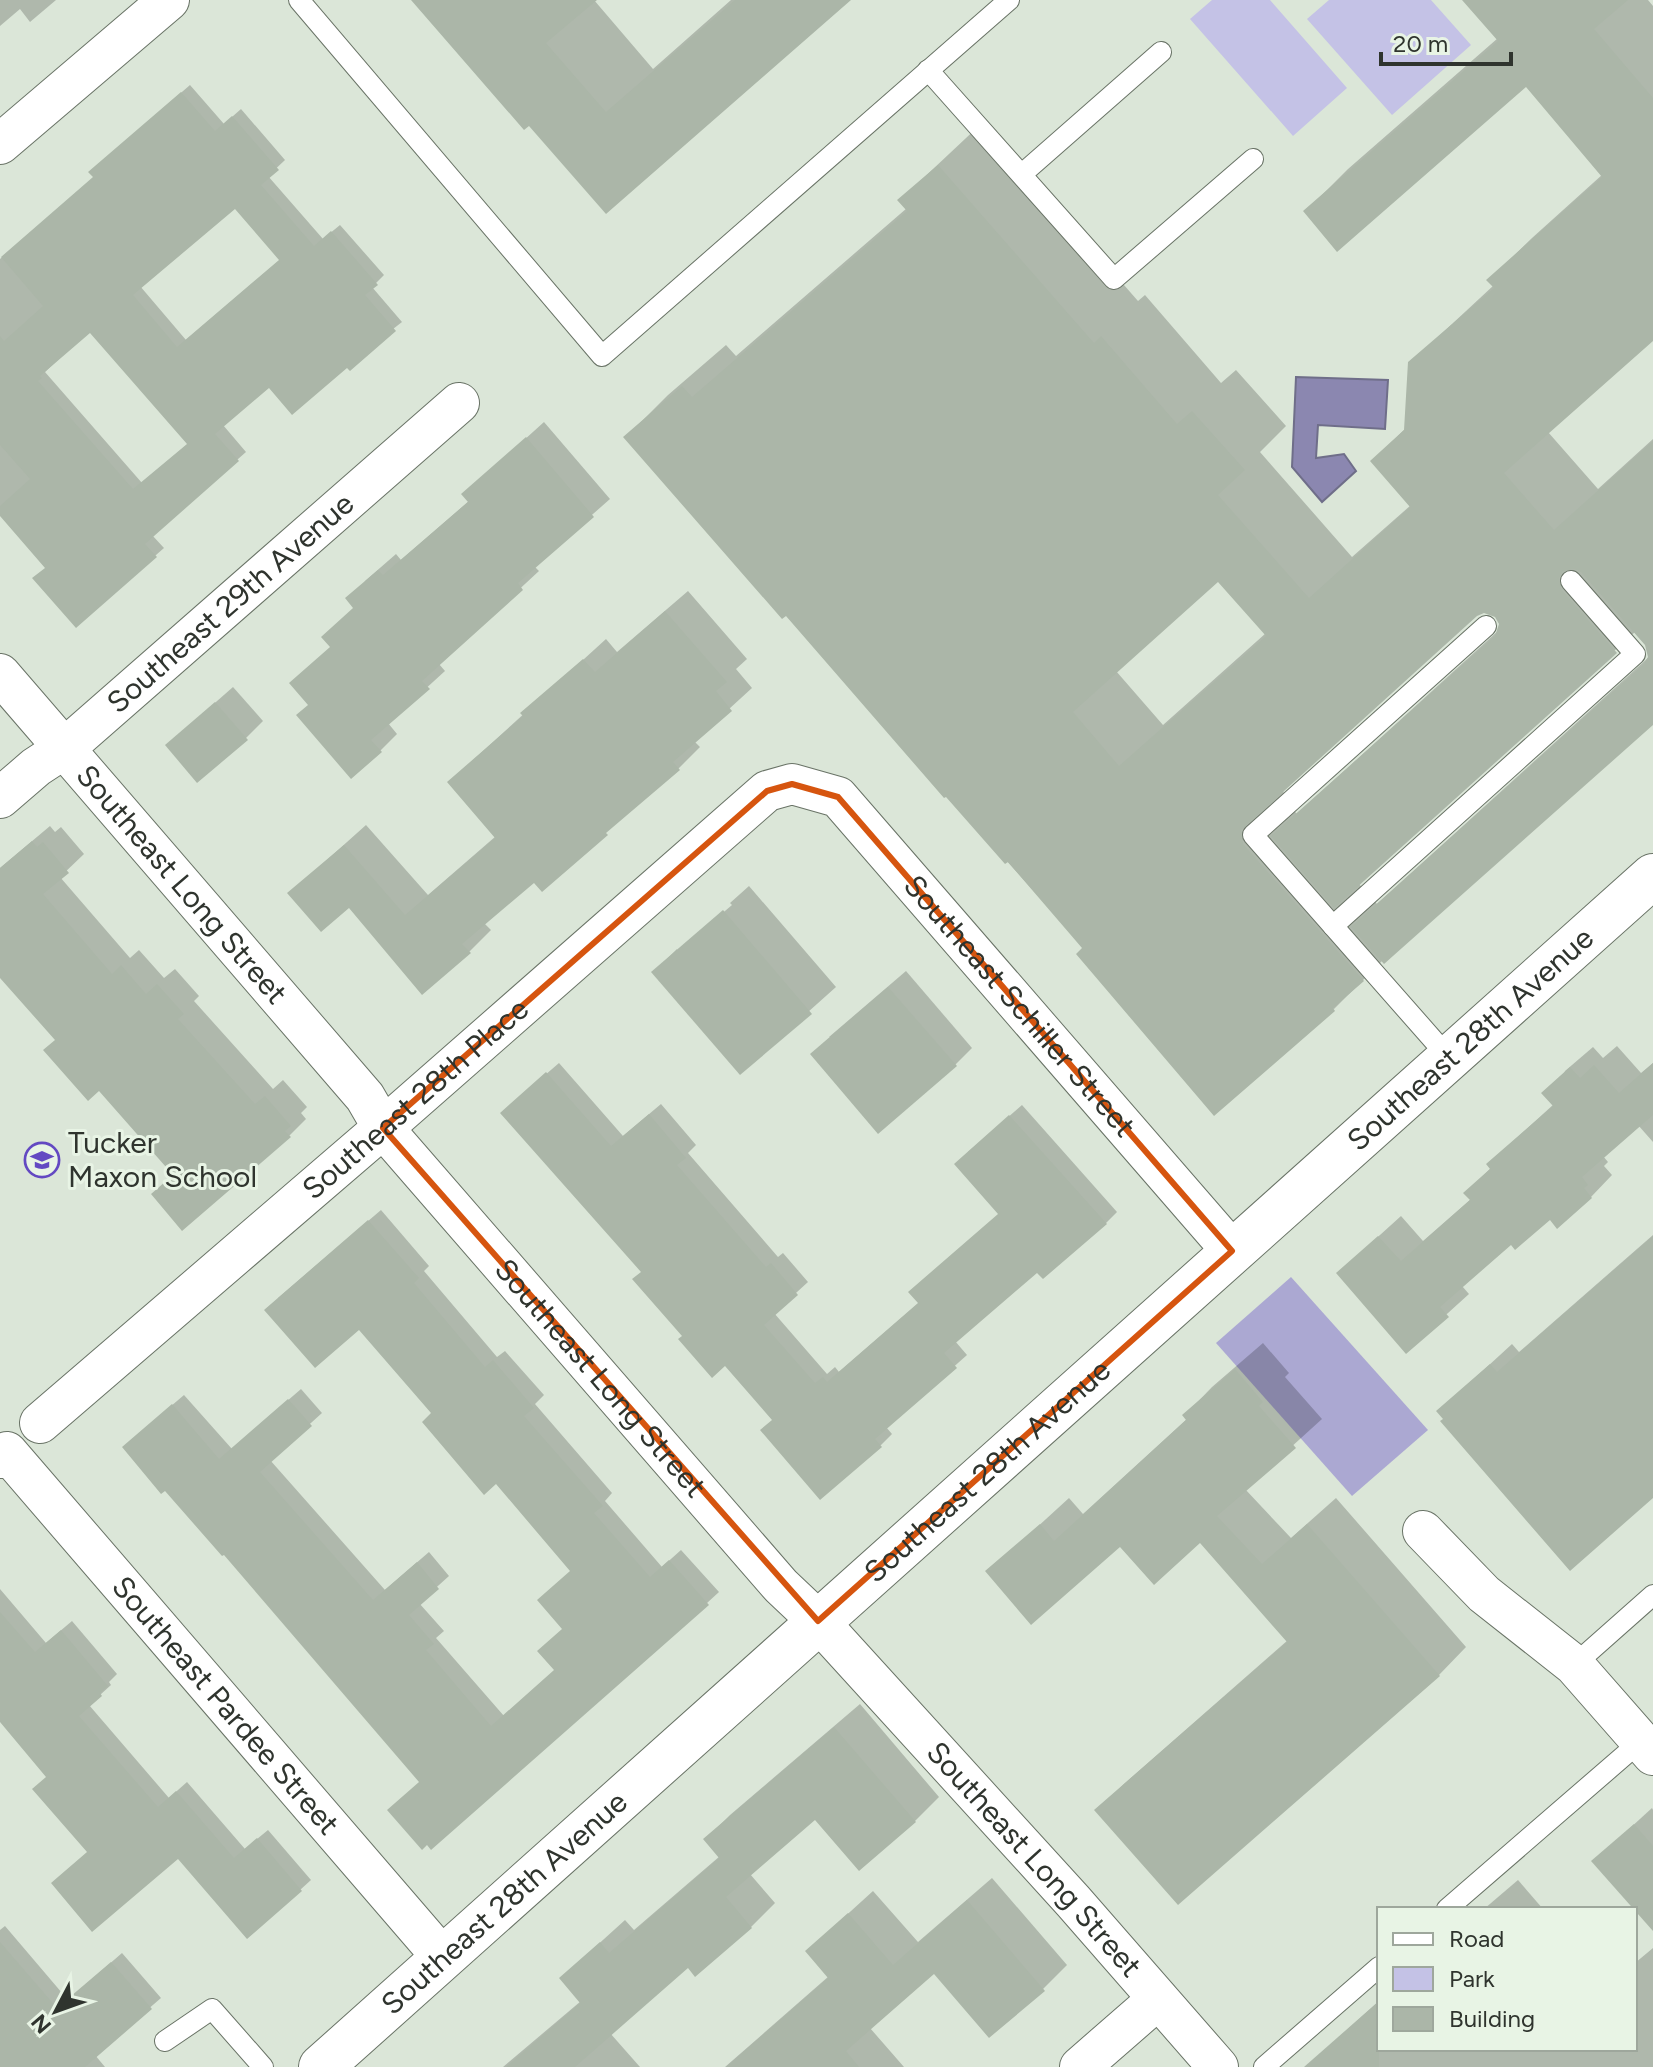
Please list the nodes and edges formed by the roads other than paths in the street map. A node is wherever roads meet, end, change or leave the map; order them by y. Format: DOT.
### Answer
graph roads {
  1 [pos="169,0"];
  2 [pos="299,0"];
  3 [pos="1009,0"];
  4 [pos="1161,52"];
  5 [pos="928,70"];
  6 [pos="0,144"];
  7 [pos="1253,159"];
  8 [pos="1022,174"];
  9 [pos="459,403"];
  10 [pos="1571,581"];
  11 [pos="1486,626"];
  12 [pos="0,674"];
  13 [pos="65,748"];
  14 [pos="792,784"];
  15 [pos="0,798"];
  16 [pos="1653,876"];
  17 [pos="1333,926"];
  18 [pos="1450,1059"];
  19 [pos="383,1128"];
  20 [pos="1232,1251"];
  21 [pos="40,1423"];
  22 [pos="3,1455"];
  23 [pos="1423,1531"];
  24 [pos="1653,1595"];
  25 [pos="818,1621"];
  26 [pos="1574,1665"];
  27 [pos="1647,1748"];
  28 [pos="1449,1907"];
  29 [pos="443,1958"];
  30 [pos="1377,1969"];
  31 [pos="1158,1999"];
  32 [pos="165,2041"];
  33 [pos="263,2067"];
  34 [pos="321,2067"];
  35 [pos="1080,2067"];
  36 [pos="1218,2067"];
  37 [pos="1264,2067"];
  1 -- 6 [label="street"];
  2 -- 5 [label="lane"];
  3 -- 5 [label="lane"];
  4 -- 8 [label="lane"];
  5 -- 8 [label="lane"];
  7 -- 8 [label="lane"];
  9 -- 13 [label="street, Southeast 29th Avenue"];
  10 -- 17 [label="lane"];
  11 -- 17 [label="lane"];
  12 -- 13 [label="street, Southeast Long Street"];
  13 -- 15 [label="street, Southeast 29th Avenue"];
  13 -- 19 [label="street, Southeast Long Street"];
  14 -- 19 [label="street, Southeast 28th Place"];
  14 -- 20 [label="street, Southeast Schiller Street"];
  16 -- 18 [label="street, Southeast 28th Avenue"];
  17 -- 18 [label="lane"];
  18 -- 20 [label="street, Southeast 28th Avenue"];
  19 -- 21 [label="street, Southeast 28th Place"];
  19 -- 25 [label="street, Southeast Long Street"];
  20 -- 25 [label="street, Southeast 28th Avenue"];
  22 -- 29 [label="street, Southeast Pardee Street"];
  23 -- 26 [label="street"];
  24 -- 26 [label="lane"];
  25 -- 29 [label="street, Southeast 28th Avenue"];
  25 -- 31 [label="street, Southeast Long Street"];
  26 -- 27 [label="street"];
  27 -- 28 [label="lane"];
  29 -- 34 [label="street, Southeast 28th Avenue"];
  30 -- 37 [label="lane"];
  31 -- 35 [label="street"];
  31 -- 36 [label="street, Southeast Long Street"];
  32 -- 33 [label="lane"];
}
